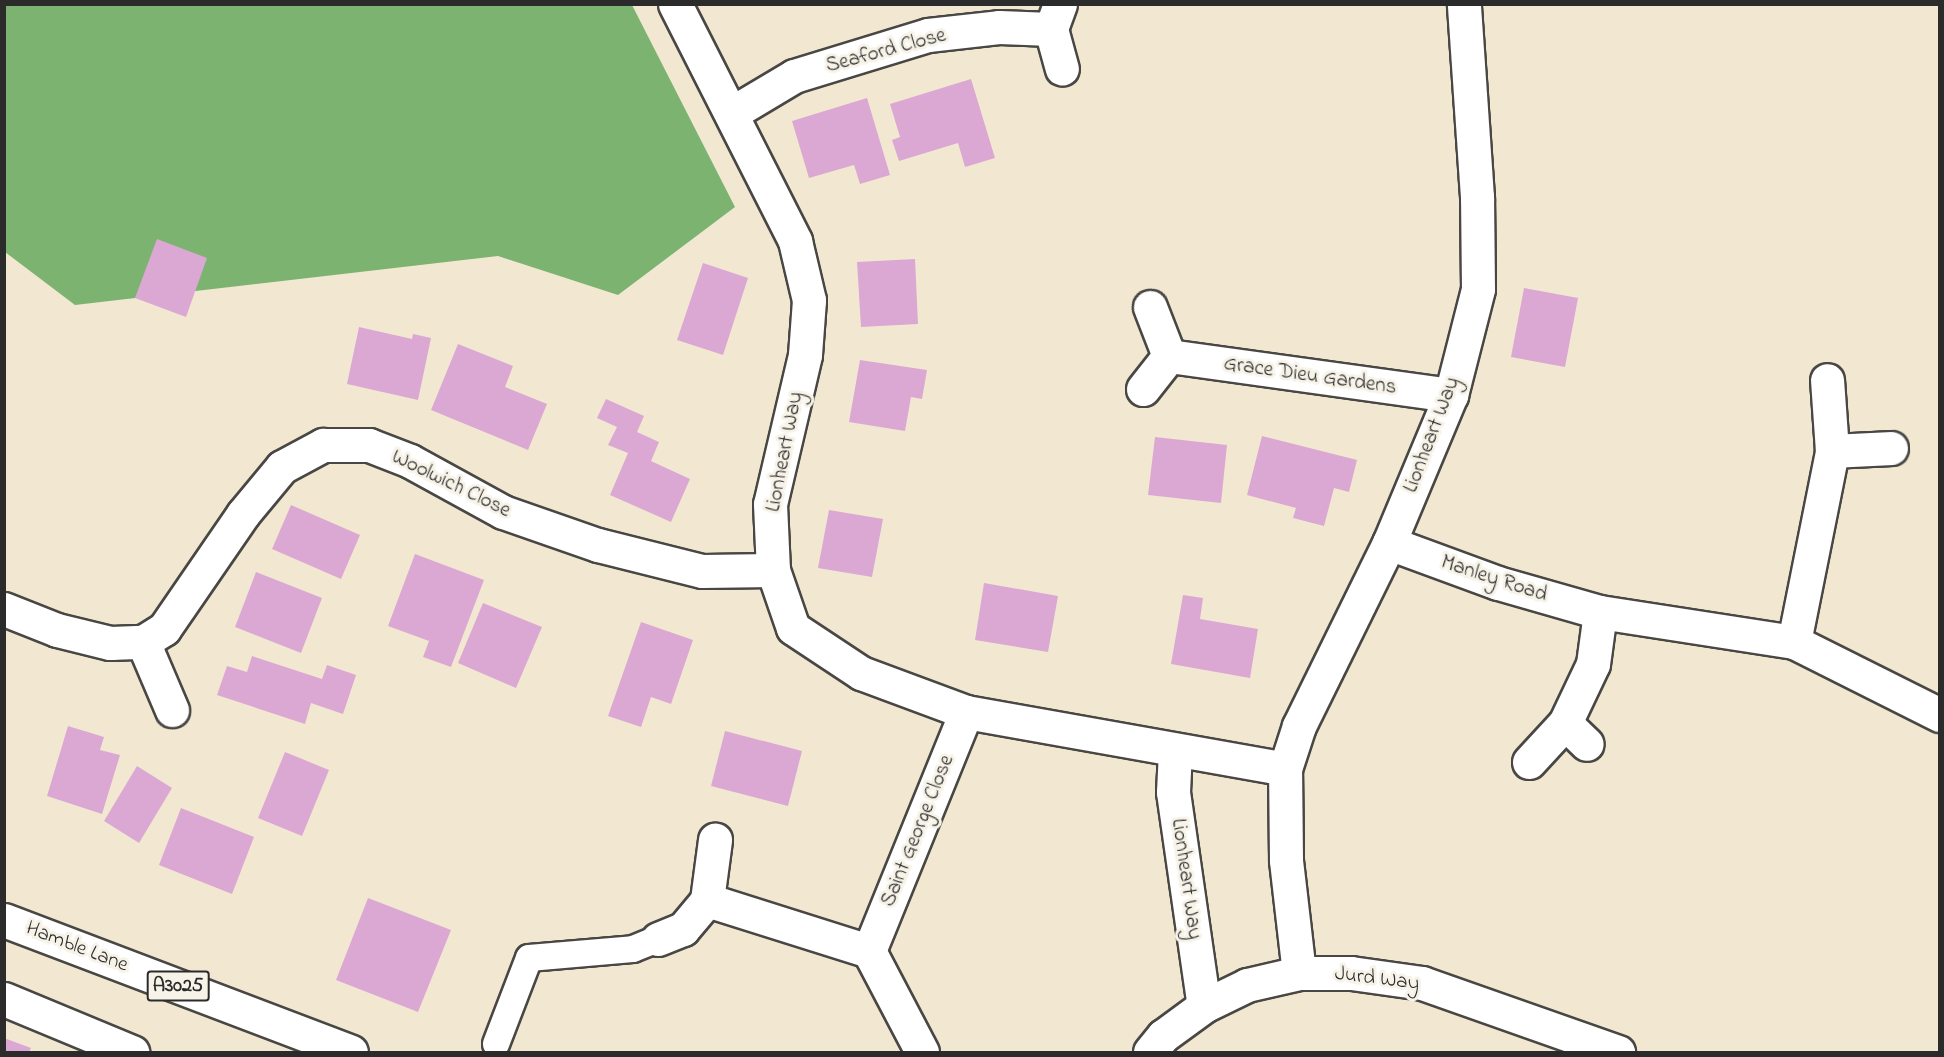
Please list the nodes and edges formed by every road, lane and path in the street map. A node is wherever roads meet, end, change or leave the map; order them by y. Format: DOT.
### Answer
graph roads {
  1 [pos="675,4"];
  2 [pos="1464,4"];
  3 [pos="1056,17"];
  4 [pos="1062,69"];
  5 [pos="732,113"];
  6 [pos="1150,306"];
  7 [pos="1169,356"];
  8 [pos="1827,380"];
  9 [pos="1143,389"];
  10 [pos="1451,396"];
  11 [pos="1891,448"];
  12 [pos="1832,451"];
  13 [pos="1389,543"];
  14 [pos="773,570"];
  15 [pos="4,609"];
  16 [pos="1600,612"];
  17 [pos="143,642"];
  18 [pos="1794,642"];
  19 [pos="172,710"];
  20 [pos="966,712"];
  21 [pos="1940,715"];
  22 [pos="1175,751"];
  23 [pos="1529,762"];
  24 [pos="1285,769"];
  25 [pos="715,840"];
  26 [pos="707,900"];
  27 [pos="4,920"];
  28 [pos="658,939"];
  29 [pos="869,951"];
  30 [pos="1299,973"];
  31 [pos="4,999"];
  32 [pos="1204,1006"];
  33 [pos="496,1044"];
  34 [pos="115,1049"];
  35 [pos="351,1053"];
  36 [pos="922,1053"];
  37 [pos="1150,1053"];
  38 [pos="1618,1053"];
  1 -- 5 [label="street, Lionheart Way"];
  2 -- 10 [label="street, Lionheart Way"];
  3 -- 4 [label="street, Seaford Close"];
  3 -- 5 [label="street, Seaford Close"];
  5 -- 14 [label="street, Lionheart Way"];
  6 -- 7 [label="street"];
  7 -- 9 [label="street"];
  7 -- 10 [label="street, Grace Dieu Gardens"];
  8 -- 12 [label="street"];
  10 -- 13 [label="street, Lionheart Way"];
  11 -- 12 [label="street"];
  12 -- 18 [label="street"];
  13 -- 16 [label="street, Manley Road"];
  13 -- 24 [label="street, Lionheart Way"];
  14 -- 17 [label="street, Woolwich Close"];
  14 -- 20 [label="street, Lionheart Way"];
  15 -- 17 [label="street"];
  16 -- 18 [label="street, Manley Road"];
  16 -- 23 [label="street"];
  17 -- 19 [label="street"];
  18 -- 21 [label="street, Manley Road"];
  20 -- 22 [label="street, Lionheart Way"];
  20 -- 29 [label="street, Saint George Close"];
  22 -- 24 [label="street, Lionheart Way"];
  22 -- 32 [label="street, Lionheart Way"];
  24 -- 30 [label="street, Lionheart Way"];
  25 -- 26 [label="street"];
  26 -- 28 [label="street"];
  26 -- 29 [label="street"];
  27 -- 35 [label="street, Hamble Lane / A3025"];
  28 -- 33 [label="lane"];
  29 -- 36 [label="street"];
  30 -- 32 [label="street, Jurd Way"];
  30 -- 38 [label="street, Jurd Way"];
  31 -- 34 [label="street"];
  32 -- 37 [label="street, Jurd Way"];
}
